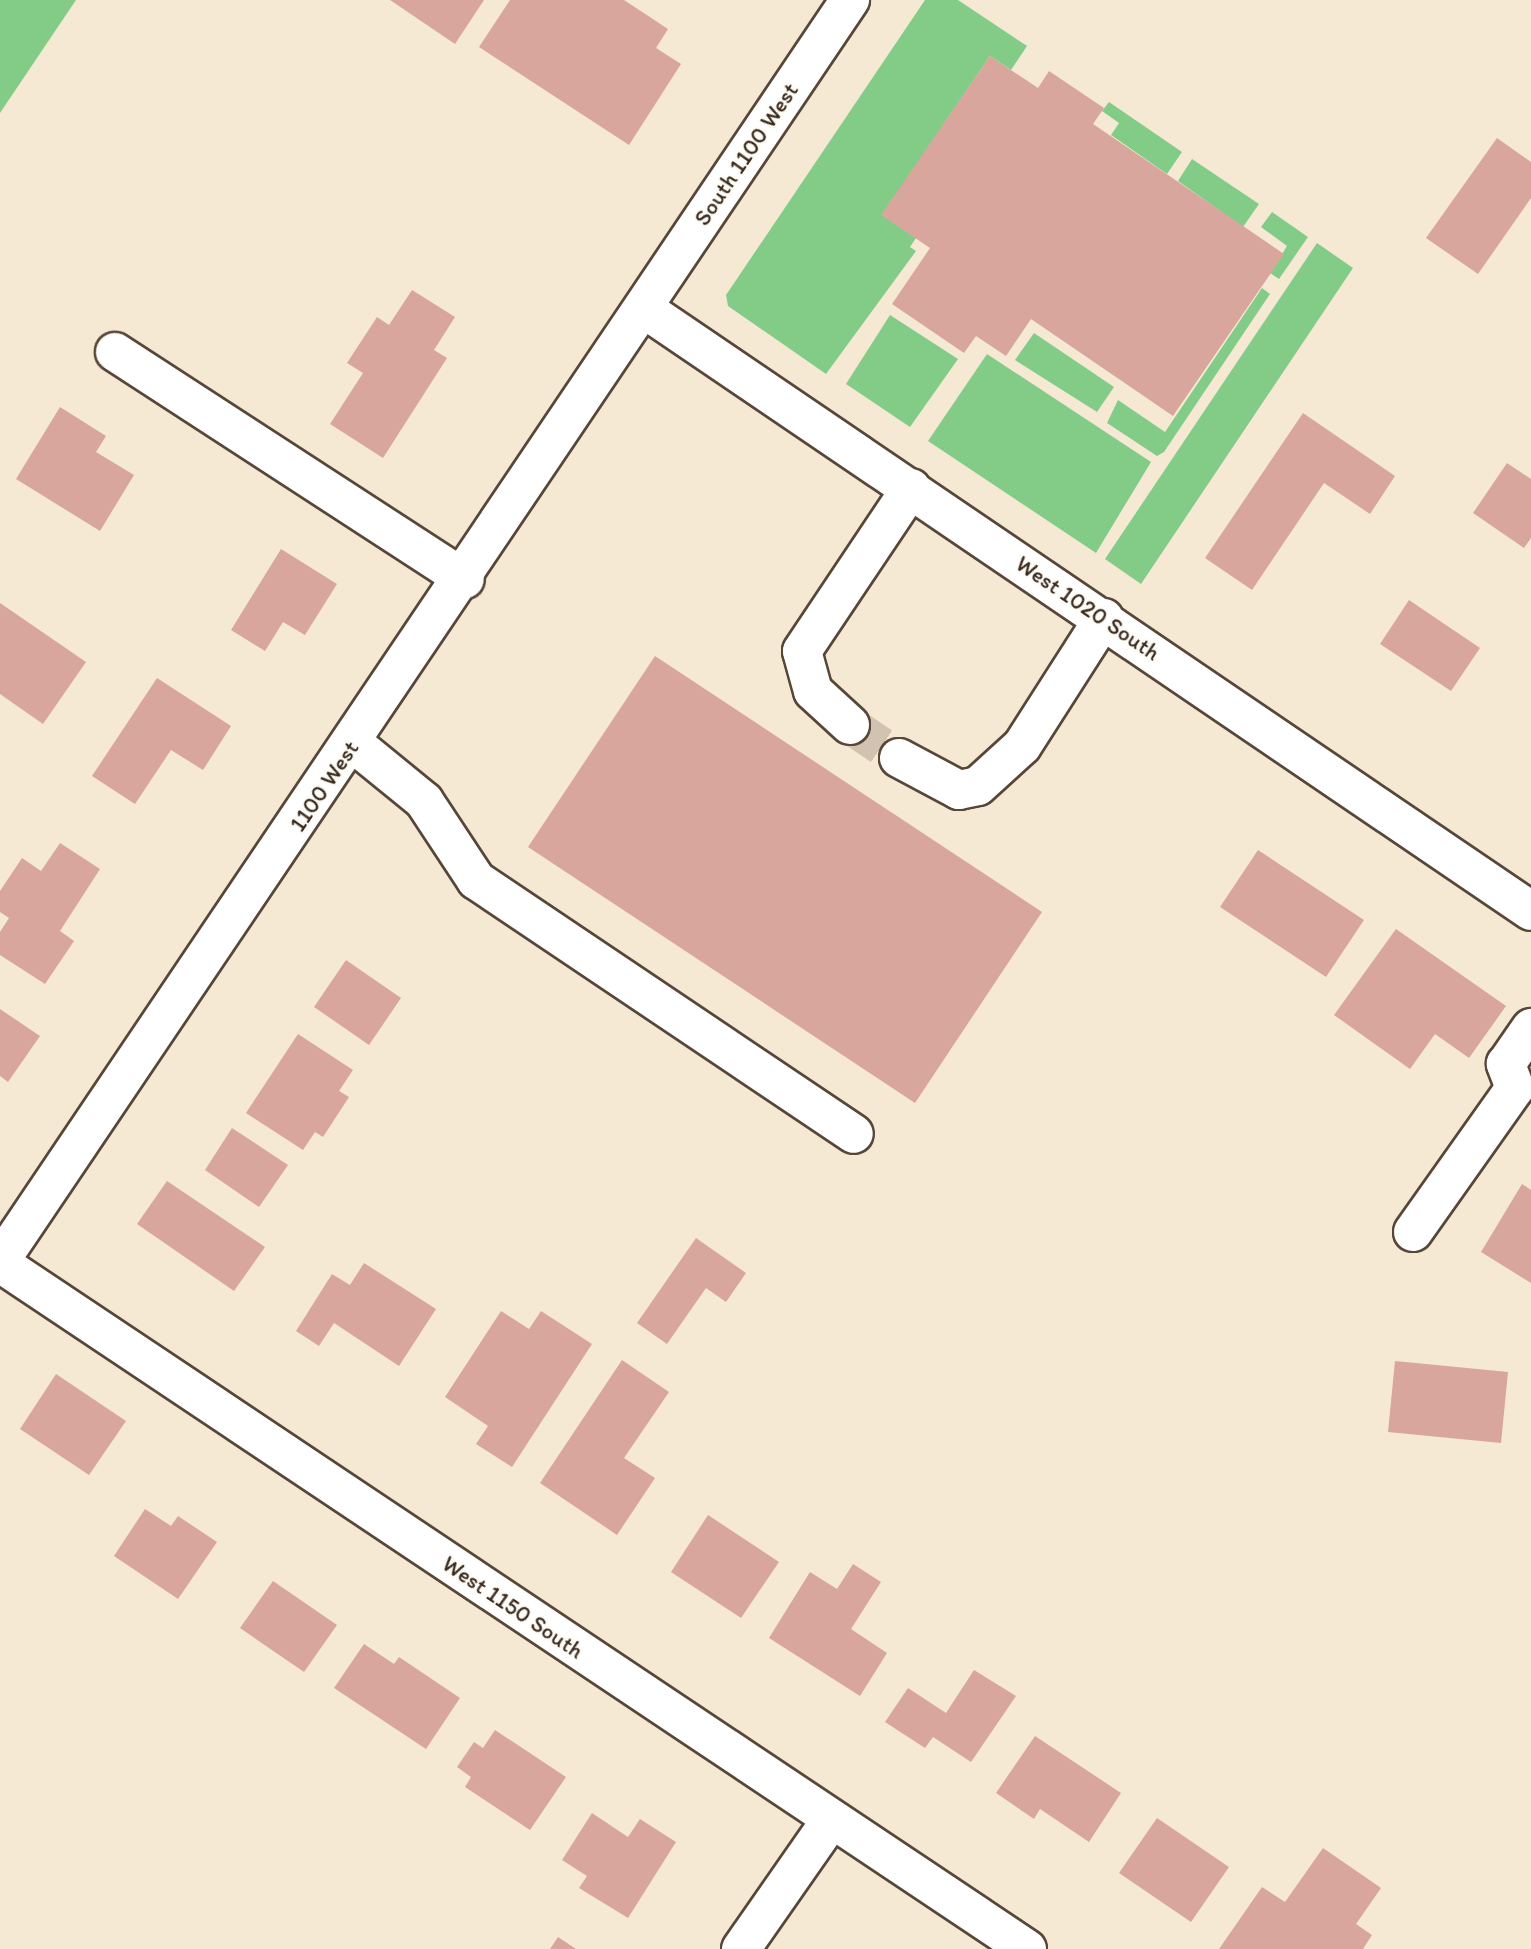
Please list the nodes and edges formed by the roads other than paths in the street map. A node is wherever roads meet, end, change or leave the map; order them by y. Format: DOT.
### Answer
graph roads {
  1 [pos="850,0"];
  2 [pos="643,308"];
  3 [pos="115,352"];
  4 [pos="911,488"];
  5 [pos="465,579"];
  6 [pos="1104,618"];
  7 [pos="850,725"];
  8 [pos="353,744"];
  9 [pos="900,758"];
  10 [pos="1531,911"];
  11 [pos="1531,1028"];
  12 [pos="1523,1088"];
  13 [pos="854,1134"];
  14 [pos="1413,1232"];
  15 [pos="0,1262"];
  16 [pos="831,1820"];
  17 [pos="741,1949"];
  18 [pos="1027,1949"];
  1 -- 2 [label="street, South 1100 West"];
  2 -- 4 [label="street, West 1020 South"];
  2 -- 5 [label="street, 1100 West"];
  3 -- 5 [label="street"];
  4 -- 6 [label="street, West 1020 South"];
  4 -- 7 [label="street"];
  5 -- 8 [label="street, 1100 West"];
  6 -- 9 [label="street"];
  6 -- 10 [label="street, West 1020 South"];
  8 -- 13 [label="street"];
  8 -- 15 [label="street, 1100 West"];
  11 -- 12 [label="street"];
  12 -- 14 [label="street"];
  15 -- 16 [label="street, West 1150 South"];
  16 -- 17 [label="street"];
  16 -- 18 [label="street, West 1150 South"];
}
